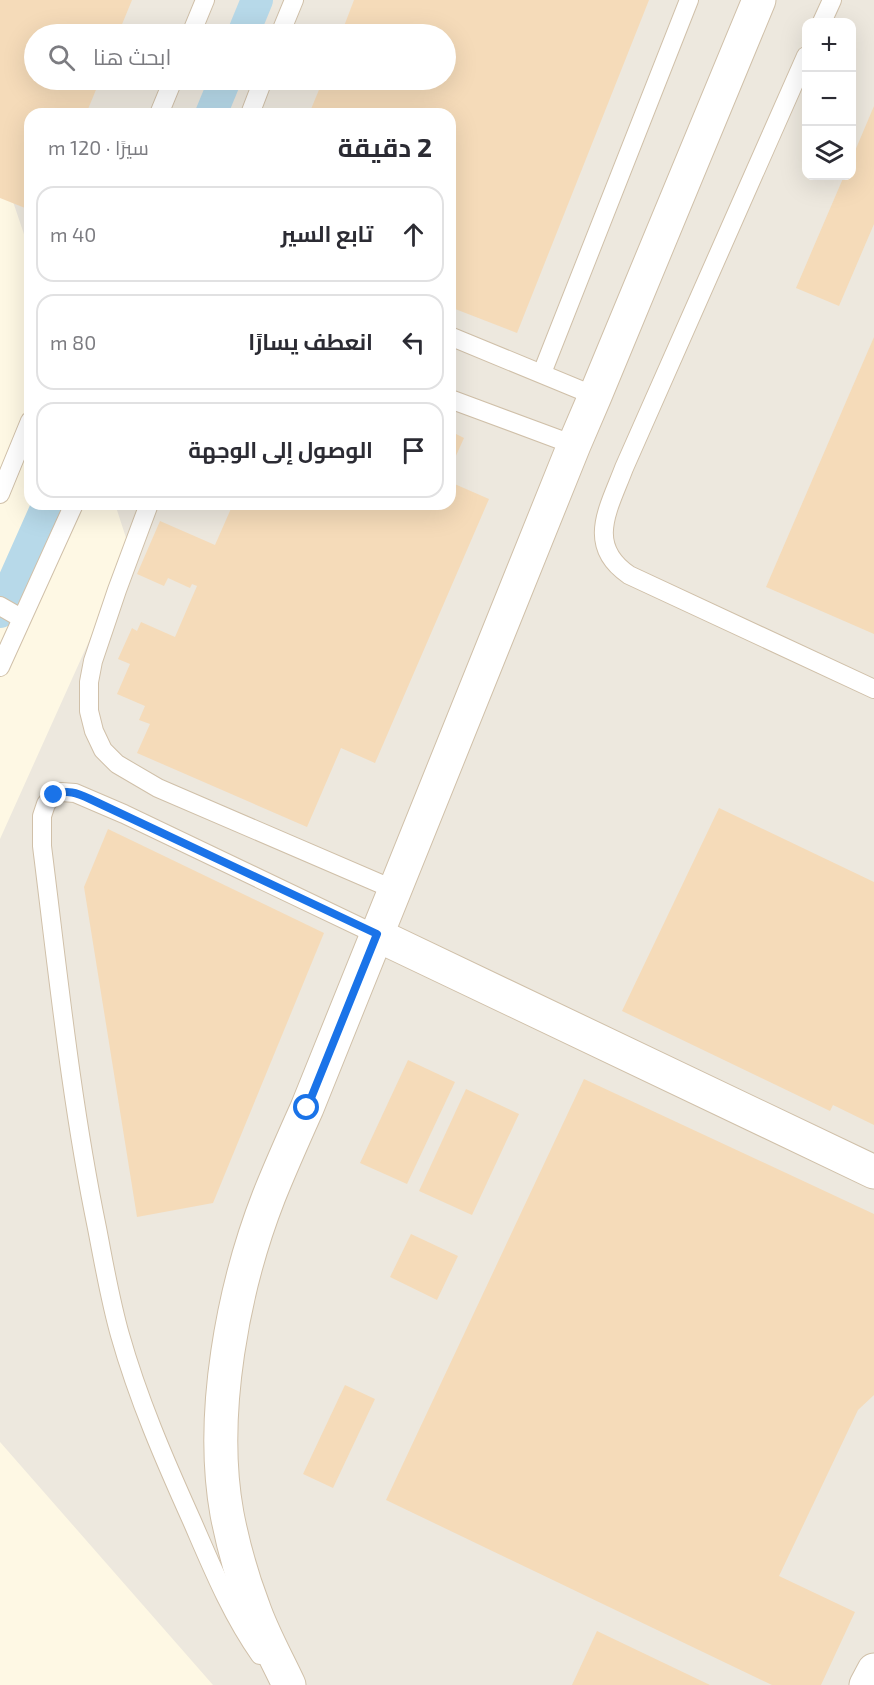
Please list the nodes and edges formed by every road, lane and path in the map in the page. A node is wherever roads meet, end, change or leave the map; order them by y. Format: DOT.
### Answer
graph roads {
  1 [pos="205,0"];
  2 [pos="294,0"];
  3 [pos="689,0"];
  4 [pos="759,0"];
  5 [pos="832,0"];
  6 [pos="824,18"];
  7 [pos="195,24"];
  8 [pos="284,24"];
  9 [pos="802,67"];
  10 [pos="169,90"];
  11 [pos="259,90"];
  12 [pos="161,108"];
  13 [pos="252,108"];
  14 [pos="456,339"];
  15 [pos="542,373"];
  16 [pos="596,396"];
  17 [pos="456,401"];
  18 [pos="24,436"];
  19 [pos="574,445"];
  20 [pos="0,494"];
  21 [pos="71,510"];
  22 [pos="147,510"];
  23 [pos="0,606"];
  24 [pos="21,618"];
  25 [pos="0,667"];
  26 [pos="874,689"];
  27 [pos="395,890"];
  28 [pos="377,934"];
  29 [pos="874,1172"];
  30 [pos="874,1670"];
  31 [pos="289,1685"];
  32 [pos="866,1685"];
  1 -- 7 [label="lane"];
  2 -- 8 [label="lane"];
  3 -- 15 [label="lane"];
  4 -- 16 [label="street"];
  5 -- 6 [label="lane"];
  9 -- 26 [label="lane"];
  10 -- 12 [label="lane"];
  11 -- 13 [label="lane"];
  14 -- 15 [label="lane"];
  15 -- 16 [label="lane"];
  16 -- 19 [label="street"];
  17 -- 19 [label="lane"];
  18 -- 20 [label="lane"];
  19 -- 27 [label="street"];
  21 -- 24 [label="lane"];
  22 -- 27 [label="lane"];
  23 -- 24 [label="lane"];
  24 -- 25 [label="lane"];
  27 -- 28 [label="street"];
  28 -- 29 [label="street"];
  28 -- 31 [label="street"];
  28 -- 31 [label="lane"];
  30 -- 32 [label="street"];
}
